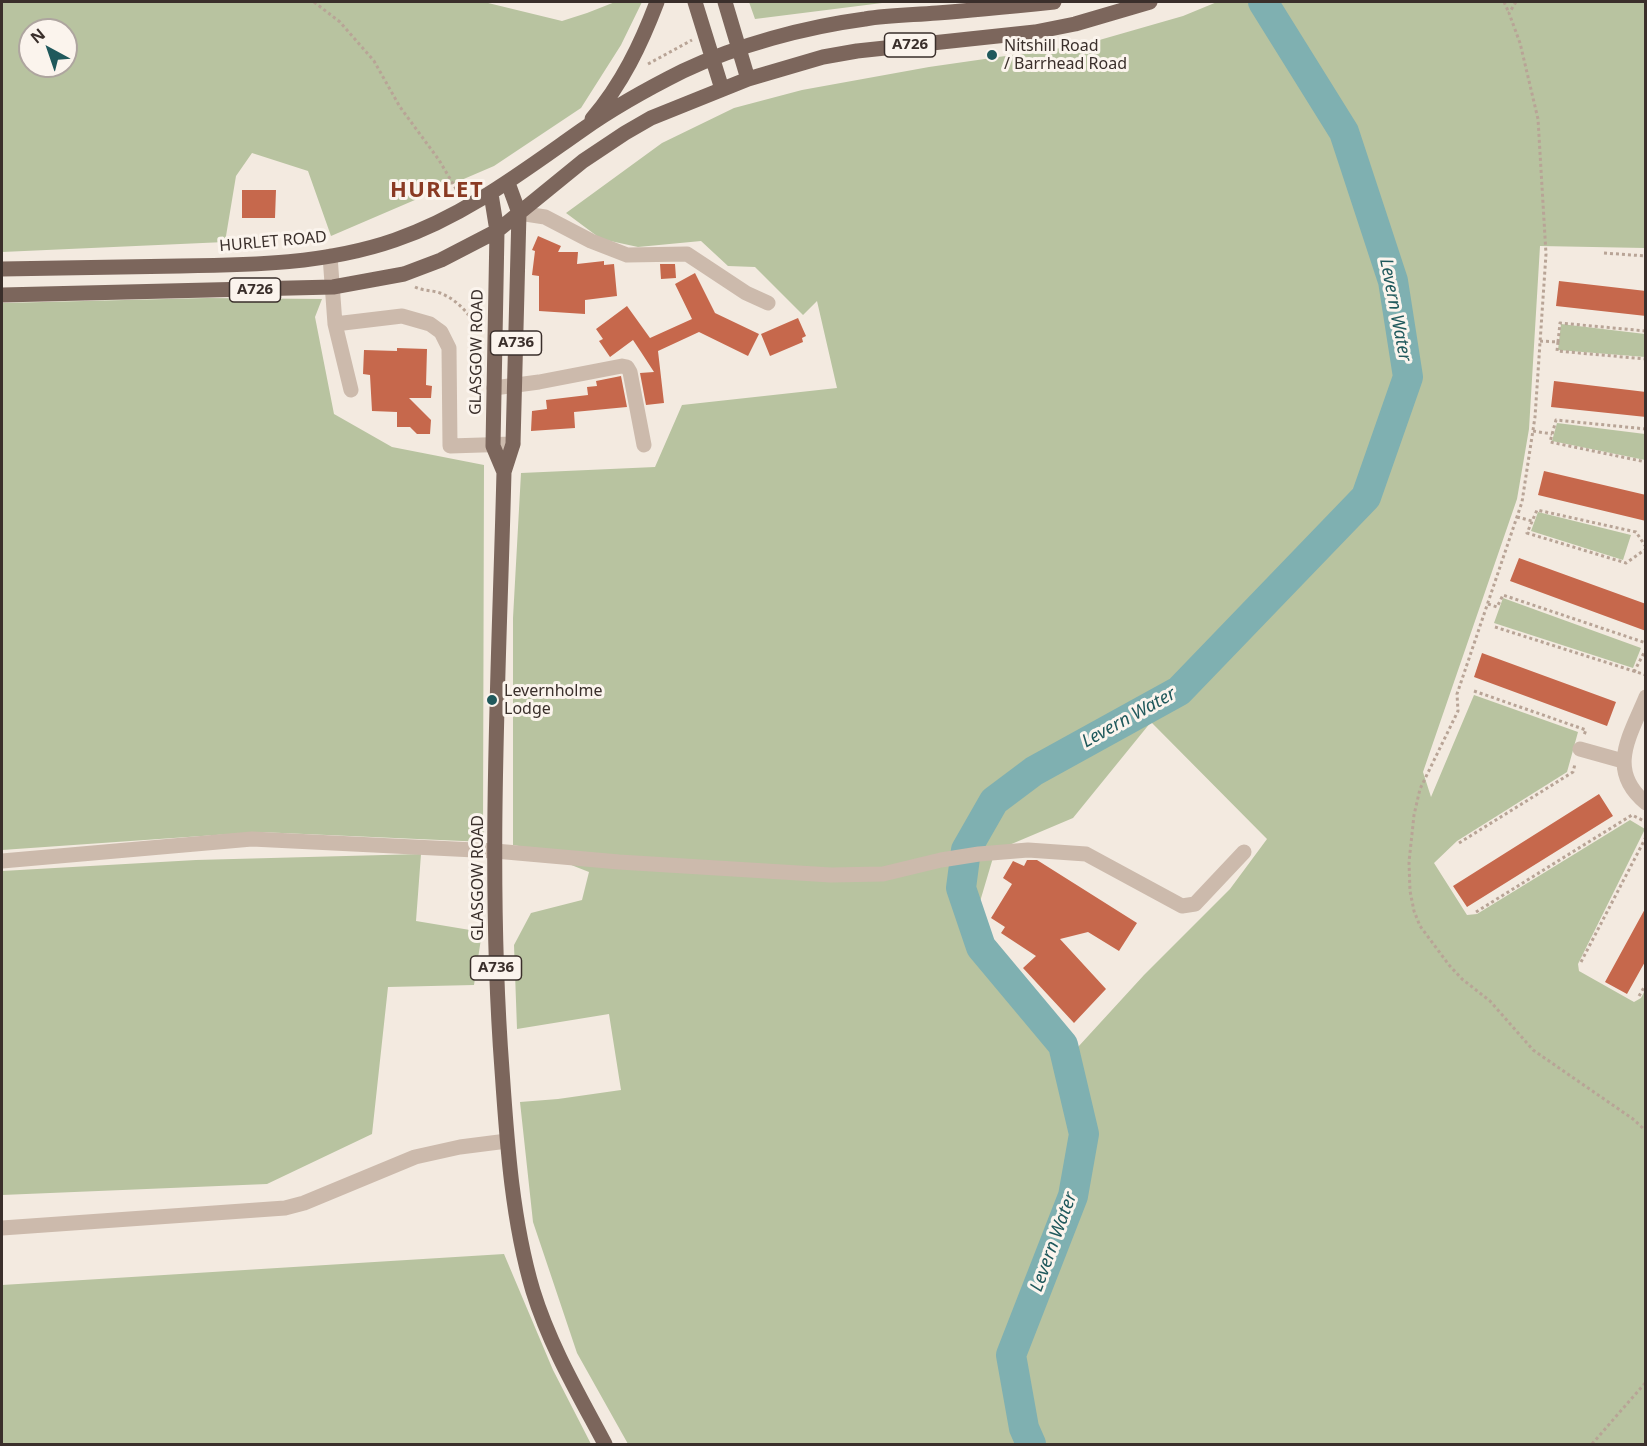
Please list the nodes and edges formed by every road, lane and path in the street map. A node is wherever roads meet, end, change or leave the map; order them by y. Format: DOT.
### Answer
graph roads {
  1 [pos="314,2"];
  2 [pos="657,2"];
  3 [pos="695,2"];
  4 [pos="725,2"];
  5 [pos="1054,2"];
  6 [pos="1150,2"];
  7 [pos="1504,2"];
  8 [pos="1516,2"];
  9 [pos="1509,13"];
  10 [pos="705,33"];
  11 [pos="740,50"];
  12 [pos="712,59"];
  13 [pos="628,66"];
  14 [pos="748,79"];
  15 [pos="722,89"];
  16 [pos="585,128"];
  17 [pos="508,183"];
  18 [pos="491,194"];
  19 [pos="467,208"];
  20 [pos="519,213"];
  21 [pos="497,231"];
  22 [pos="1604,253"];
  23 [pos="330,256"];
  24 [pos="1646,256"];
  25 [pos="2,269"];
  26 [pos="411,285"];
  27 [pos="333,287"];
  28 [pos="2,294"];
  29 [pos="768,303"];
  30 [pos="335,324"];
  31 [pos="1646,331"];
  32 [pos="495,336"];
  33 [pos="1540,341"];
  34 [pos="1558,342"];
  35 [pos="1646,359"];
  36 [pos="515,385"];
  37 [pos="494,388"];
  38 [pos="351,390"];
  39 [pos="1646,429"];
  40 [pos="1533,431"];
  41 [pos="1552,434"];
  42 [pos="513,444"];
  43 [pos="644,445"];
  44 [pos="493,446"];
  45 [pos="1646,462"];
  46 [pos="504,472"];
  47 [pos="1517,517"];
  48 [pos="1532,521"];
  49 [pos="1646,548"];
  50 [pos="1487,603"];
  51 [pos="1495,627"];
  52 [pos="1646,644"];
  53 [pos="1646,649"];
  54 [pos="1634,672"];
  55 [pos="1646,675"];
  56 [pos="1474,691"];
  57 [pos="1646,697"];
  58 [pos="1580,749"];
  59 [pos="1623,761"];
  60 [pos="1646,803"];
  61 [pos="1646,822"];
  62 [pos="1646,837"];
  63 [pos="1459,843"];
  64 [pos="495,851"];
  65 [pos="1244,852"];
  66 [pos="2,861"];
  67 [pos="1476,912"];
  68 [pos="1581,962"];
  69 [pos="1646,984"];
  70 [pos="1639,996"];
  71 [pos="1646,1131"];
  72 [pos="507,1141"];
  73 [pos="2,1228"];
  74 [pos="1646,1382"];
  75 [pos="605,1444"];
  76 [pos="1592,1444"];
  1 -- 19 [label="path"];
  2 -- 13 [label="main road"];
  3 -- 10 [label="main road"];
  4 -- 11 [label="main road"];
  5 -- 11 [label="main road, A726"];
  6 -- 14 [label="main road, A726"];
  7 -- 9 [label="path"];
  8 -- 9 [label="path"];
  9 -- 33 [label="path"];
  10 -- 12 [label="main road"];
  10 -- 13 [label="path"];
  11 -- 12 [label="main road, A726"];
  11 -- 14 [label="main road"];
  12 -- 15 [label="main road"];
  12 -- 16 [label="main road, HURLET ROAD / A726"];
  13 -- 16 [label="main road"];
  14 -- 15 [label="main road, A726"];
  15 -- 20 [label="main road, A726"];
  16 -- 17 [label="main road, HURLET ROAD / A726"];
  17 -- 18 [label="main road, HURLET ROAD / A726"];
  17 -- 20 [label="main road"];
  18 -- 19 [label="main road, HURLET ROAD / A726"];
  18 -- 21 [label="main road, GLASGOW ROAD"];
  19 -- 23 [label="main road, HURLET ROAD / A726"];
  20 -- 21 [label="main road, A726"];
  20 -- 29 [label="street"];
  20 -- 36 [label="main road, GLASGOW ROAD / A736"];
  21 -- 27 [label="main road, A726"];
  21 -- 32 [label="main road, GLASGOW ROAD / A736"];
  22 -- 24 [label="path"];
  23 -- 25 [label="main road, HURLET ROAD / A726"];
  23 -- 27 [label="street"];
  26 -- 32 [label="path"];
  27 -- 28 [label="main road, A726"];
  27 -- 30 [label="street"];
  30 -- 38 [label="street"];
  30 -- 44 [label="street"];
  31 -- 34 [label="path"];
  32 -- 37 [label="main road, GLASGOW ROAD / A736"];
  33 -- 34 [label="path"];
  33 -- 40 [label="path"];
  34 -- 35 [label="path"];
  36 -- 37 [label="street"];
  36 -- 42 [label="main road, GLASGOW ROAD / A736"];
  36 -- 43 [label="street"];
  37 -- 44 [label="main road, GLASGOW ROAD / A736"];
  39 -- 41 [label="path"];
  40 -- 41 [label="path"];
  40 -- 47 [label="path"];
  41 -- 45 [label="path"];
  42 -- 44 [label="street"];
  42 -- 46 [label="main road, GLASGOW ROAD / A736"];
  44 -- 46 [label="main road, GLASGOW ROAD / A736"];
  46 -- 64 [label="main road, GLASGOW ROAD / A736"];
  47 -- 48 [label="path"];
  47 -- 71 [label="path"];
  48 -- 49 [label="path"];
  48 -- 49 [label="path"];
  50 -- 52 [label="path"];
  51 -- 54 [label="path"];
  53 -- 54 [label="path"];
  54 -- 55 [label="path"];
  56 -- 58 [label="path"];
  57 -- 59 [label="street"];
  58 -- 59 [label="street"];
  58 -- 63 [label="path"];
  59 -- 60 [label="street"];
  61 -- 67 [label="path"];
  62 -- 68 [label="path"];
  64 -- 65 [label="street"];
  64 -- 66 [label="street"];
  64 -- 72 [label="main road, GLASGOW ROAD / A736"];
  69 -- 70 [label="path"];
  72 -- 73 [label="street"];
  72 -- 75 [label="main road, GLASGOW ROAD / A736"];
  74 -- 76 [label="path"];
}
